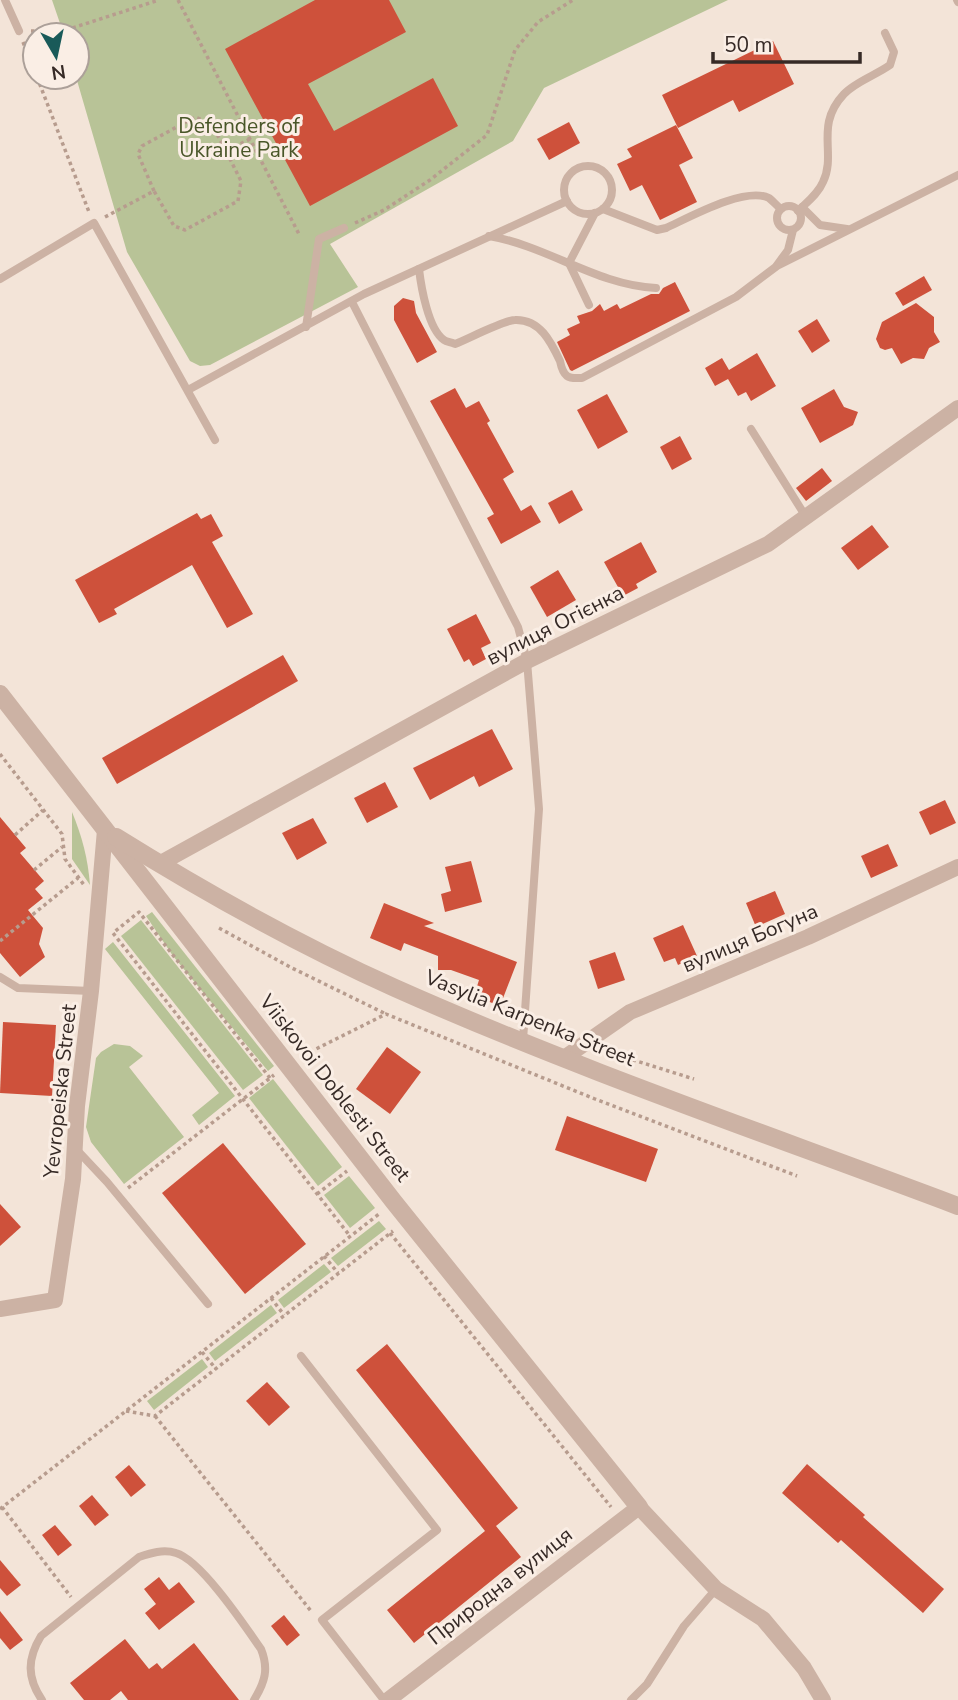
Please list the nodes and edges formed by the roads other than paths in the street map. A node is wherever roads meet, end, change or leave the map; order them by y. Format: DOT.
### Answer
graph roads {
  1 [pos="5,0"];
  2 [pos="19,31"];
  3 [pos="885,33"];
  4 [pos="958,175"];
  5 [pos="567,201"];
  6 [pos="781,209"];
  7 [pos="800,209"];
  8 [pos="599,211"];
  9 [pos="344,228"];
  10 [pos="850,229"];
  11 [pos="793,230"];
  12 [pos="489,236"];
  13 [pos="569,263"];
  14 [pos="776,266"];
  15 [pos="419,269"];
  16 [pos="0,279"];
  17 [pos="656,288"];
  18 [pos="352,302"];
  19 [pos="589,305"];
  20 [pos="306,327"];
  21 [pos="188,390"];
  22 [pos="958,408"];
  23 [pos="751,429"];
  24 [pos="215,440"];
  25 [pos="806,517"];
  26 [pos="527,660"];
  27 [pos="0,694"];
  28 [pos="104,830"];
  29 [pos="159,864"];
  30 [pos="958,867"];
  31 [pos="0,977"];
  32 [pos="91,990"];
  33 [pos="523,1041"];
  34 [pos="564,1058"];
  35 [pos="75,1147"];
  36 [pos="958,1206"];
  37 [pos="208,1304"];
  38 [pos="0,1309"];
  39 [pos="301,1356"];
  40 [pos="639,1507"];
  41 [pos="716,1588"];
  42 [pos="42,1700"];
  43 [pos="254,1700"];
  44 [pos="386,1700"];
  45 [pos="631,1700"];
  46 [pos="822,1700"];
  1 -- 2 [label="lane"];
  3 -- 7 [label="lane"];
  4 -- 10 [label="lane"];
  5 -- 8 [label="lane"];
  5 -- 8 [label="lane"];
  5 -- 12 [label="lane"];
  6 -- 7 [label="lane"];
  6 -- 8 [label="lane"];
  6 -- 11 [label="lane"];
  7 -- 10 [label="lane"];
  7 -- 11 [label="lane"];
  8 -- 13 [label="lane"];
  9 -- 20 [label="lane"];
  10 -- 14 [label="lane"];
  11 -- 14 [label="lane"];
  12 -- 13 [label="lane"];
  12 -- 15 [label="lane"];
  13 -- 17 [label="lane"];
  13 -- 19 [label="lane"];
  14 -- 15 [label="lane"];
  15 -- 18 [label="lane"];
  16 -- 21 [label="lane"];
  18 -- 20 [label="lane"];
  18 -- 26 [label="lane"];
  20 -- 21 [label="lane"];
  21 -- 24 [label="lane"];
  22 -- 25 [label="street, вулиця Огієнка"];
  23 -- 25 [label="lane"];
  25 -- 26 [label="street, вулиця Огієнка"];
  26 -- 29 [label="street, вулиця Огієнка"];
  26 -- 33 [label="lane"];
  27 -- 28 [label="street, Viiskovoi Doblesti Street"];
  28 -- 29 [label="street, Vasylia Karpenka Street"];
  28 -- 32 [label="street, Yevropeiska Street"];
  28 -- 40 [label="street, Viiskovoi Doblesti Street"];
  29 -- 33 [label="street, Vasylia Karpenka Street"];
  30 -- 34 [label="street, вулиця Богуна"];
  31 -- 32 [label="lane"];
  32 -- 35 [label="street, Yevropeiska Street"];
  33 -- 34 [label="street, Vasylia Karpenka Street"];
  34 -- 36 [label="street, Vasylia Karpenka Street"];
  35 -- 37 [label="lane"];
  35 -- 38 [label="street, Yevropeiska Street"];
  39 -- 44 [label="lane"];
  40 -- 41 [label="street"];
  40 -- 44 [label="street, Природна вулиця"];
  41 -- 45 [label="lane"];
  41 -- 46 [label="street"];
  42 -- 43 [label="lane"];
}
